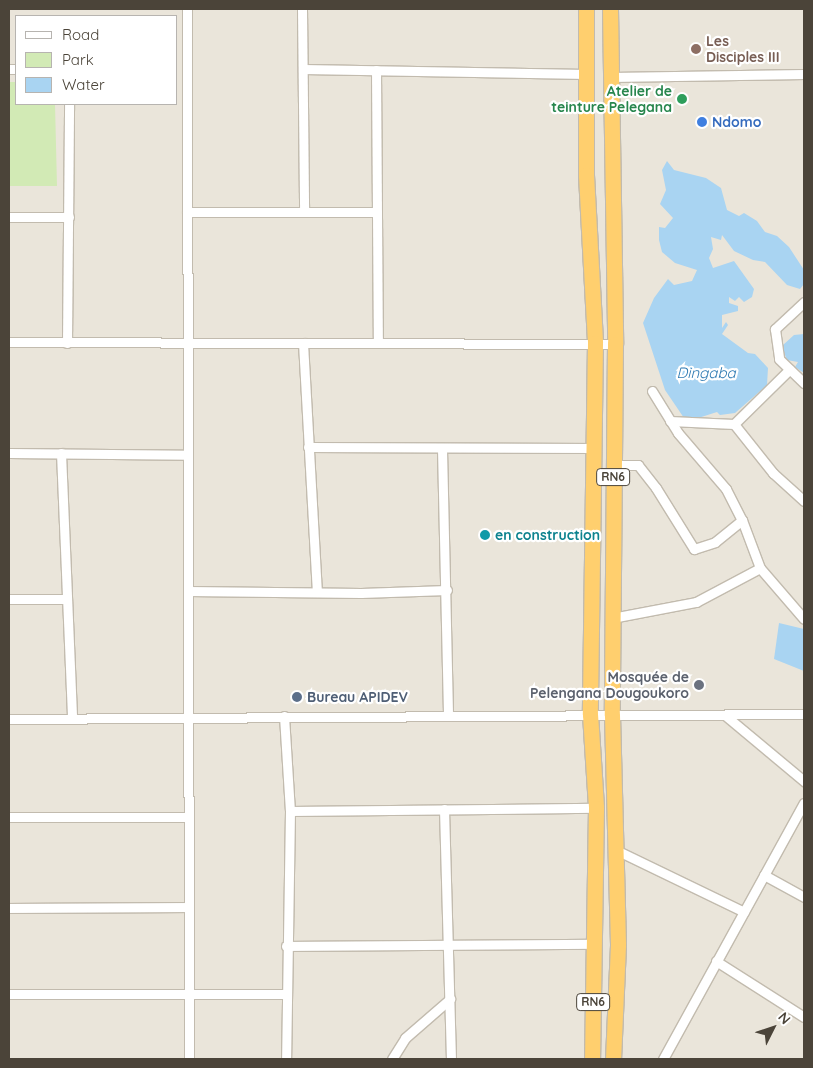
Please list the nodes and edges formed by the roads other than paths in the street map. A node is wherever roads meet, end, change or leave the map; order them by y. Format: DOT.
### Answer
graph roads {
  1 [pos="187,9"];
  2 [pos="302,9"];
  3 [pos="586,9"];
  4 [pos="610,9"];
  5 [pos="303,69"];
  6 [pos="178,70"];
  7 [pos="187,70"];
  8 [pos="376,70"];
  9 [pos="587,74"];
  10 [pos="804,74"];
  11 [pos="611,77"];
  12 [pos="69,105"];
  13 [pos="187,212"];
  14 [pos="304,212"];
  15 [pos="377,212"];
  16 [pos="9,217"];
  17 [pos="69,217"];
  18 [pos="804,302"];
  19 [pos="9,342"];
  20 [pos="67,342"];
  21 [pos="378,342"];
  22 [pos="188,343"];
  23 [pos="303,343"];
  24 [pos="595,343"];
  25 [pos="615,344"];
  26 [pos="790,369"];
  27 [pos="804,383"];
  28 [pos="652,391"];
  29 [pos="670,420"];
  30 [pos="734,424"];
  31 [pos="308,447"];
  32 [pos="595,448"];
  33 [pos="442,449"];
  34 [pos="9,453"];
  35 [pos="61,454"];
  36 [pos="188,456"];
  37 [pos="614,465"];
  38 [pos="804,501"];
  39 [pos="742,520"];
  40 [pos="760,568"];
  41 [pos="447,590"];
  42 [pos="188,591"];
  43 [pos="317,592"];
  44 [pos="9,599"];
  45 [pos="67,599"];
  46 [pos="612,618"];
  47 [pos="804,619"];
  48 [pos="590,714"];
  49 [pos="804,714"];
  50 [pos="448,715"];
  51 [pos="612,715"];
  52 [pos="284,716"];
  53 [pos="726,716"];
  54 [pos="188,717"];
  55 [pos="9,719"];
  56 [pos="72,719"];
  57 [pos="804,781"];
  58 [pos="804,803"];
  59 [pos="596,808"];
  60 [pos="444,809"];
  61 [pos="290,811"];
  62 [pos="9,817"];
  63 [pos="189,817"];
  64 [pos="616,850"];
  65 [pos="764,875"];
  66 [pos="804,897"];
  67 [pos="188,907"];
  68 [pos="9,908"];
  69 [pos="744,912"];
  70 [pos="446,943"];
  71 [pos="595,944"];
  72 [pos="286,946"];
  73 [pos="716,961"];
  74 [pos="9,994"];
  75 [pos="285,994"];
  76 [pos="188,996"];
  77 [pos="450,999"];
  78 [pos="804,1017"];
  79 [pos="188,1059"];
  80 [pos="286,1059"];
  81 [pos="392,1059"];
  82 [pos="451,1059"];
  83 [pos="592,1059"];
  84 [pos="613,1059"];
  85 [pos="663,1059"];
  1 -- 7 [label="street"];
  2 -- 5 [label="street"];
  3 -- 9 [label="highway, RN6"];
  4 -- 11 [label="highway, RN6"];
  5 -- 8 [label="street"];
  5 -- 14 [label="street"];
  6 -- 7 [label="street"];
  7 -- 13 [label="street"];
  8 -- 9 [label="street"];
  8 -- 15 [label="street"];
  9 -- 24 [label="highway, RN6"];
  10 -- 11 [label="street"];
  11 -- 25 [label="highway, RN6"];
  12 -- 17 [label="street"];
  13 -- 14 [label="street"];
  13 -- 22 [label="street"];
  14 -- 15 [label="street"];
  15 -- 21 [label="street"];
  16 -- 17 [label="street"];
  17 -- 20 [label="street"];
  18 -- 26 [label="street"];
  19 -- 20 [label="street"];
  20 -- 22 [label="street"];
  21 -- 23 [label="street"];
  21 -- 24 [label="street"];
  22 -- 23 [label="street"];
  22 -- 36 [label="street"];
  23 -- 31 [label="street"];
  24 -- 25 [label="street"];
  24 -- 32 [label="highway, RN6"];
  25 -- 37 [label="highway, RN6"];
  26 -- 27 [label="street"];
  26 -- 30 [label="street"];
  28 -- 29 [label="street"];
  29 -- 30 [label="street"];
  29 -- 39 [label="street"];
  30 -- 38 [label="street"];
  31 -- 33 [label="street"];
  31 -- 43 [label="street"];
  32 -- 33 [label="street"];
  32 -- 48 [label="highway, RN6"];
  33 -- 41 [label="street"];
  34 -- 35 [label="street"];
  35 -- 36 [label="street"];
  35 -- 45 [label="street"];
  36 -- 42 [label="street"];
  37 -- 39 [label="street"];
  37 -- 46 [label="highway, RN6"];
  39 -- 40 [label="street"];
  40 -- 46 [label="street"];
  40 -- 47 [label="street"];
  41 -- 43 [label="street"];
  41 -- 50 [label="street"];
  42 -- 43 [label="street"];
  42 -- 54 [label="street"];
  44 -- 45 [label="street"];
  45 -- 56 [label="street"];
  46 -- 51 [label="highway, RN6"];
  48 -- 50 [label="street"];
  48 -- 51 [label="street"];
  48 -- 59 [label="highway, RN6"];
  49 -- 53 [label="street"];
  50 -- 52 [label="street"];
  51 -- 53 [label="street"];
  51 -- 64 [label="highway, RN6"];
  52 -- 54 [label="street"];
  52 -- 61 [label="street"];
  53 -- 57 [label="street"];
  54 -- 56 [label="street"];
  54 -- 63 [label="street"];
  55 -- 56 [label="street"];
  58 -- 65 [label="street"];
  59 -- 60 [label="street"];
  59 -- 71 [label="highway, RN6"];
  60 -- 61 [label="street"];
  60 -- 70 [label="street"];
  61 -- 72 [label="street"];
  62 -- 63 [label="street"];
  63 -- 67 [label="street"];
  64 -- 69 [label="street"];
  64 -- 84 [label="highway, RN6"];
  65 -- 66 [label="street"];
  65 -- 69 [label="street"];
  67 -- 68 [label="street"];
  67 -- 76 [label="street"];
  69 -- 73 [label="street"];
  70 -- 71 [label="street"];
  70 -- 72 [label="street"];
  70 -- 77 [label="street"];
  71 -- 83 [label="highway, RN6"];
  72 -- 75 [label="street"];
  73 -- 78 [label="street"];
  73 -- 85 [label="street"];
  74 -- 76 [label="street"];
  75 -- 76 [label="street"];
  75 -- 80 [label="street"];
  76 -- 79 [label="street"];
  77 -- 81 [label="street"];
  77 -- 82 [label="street"];
}
